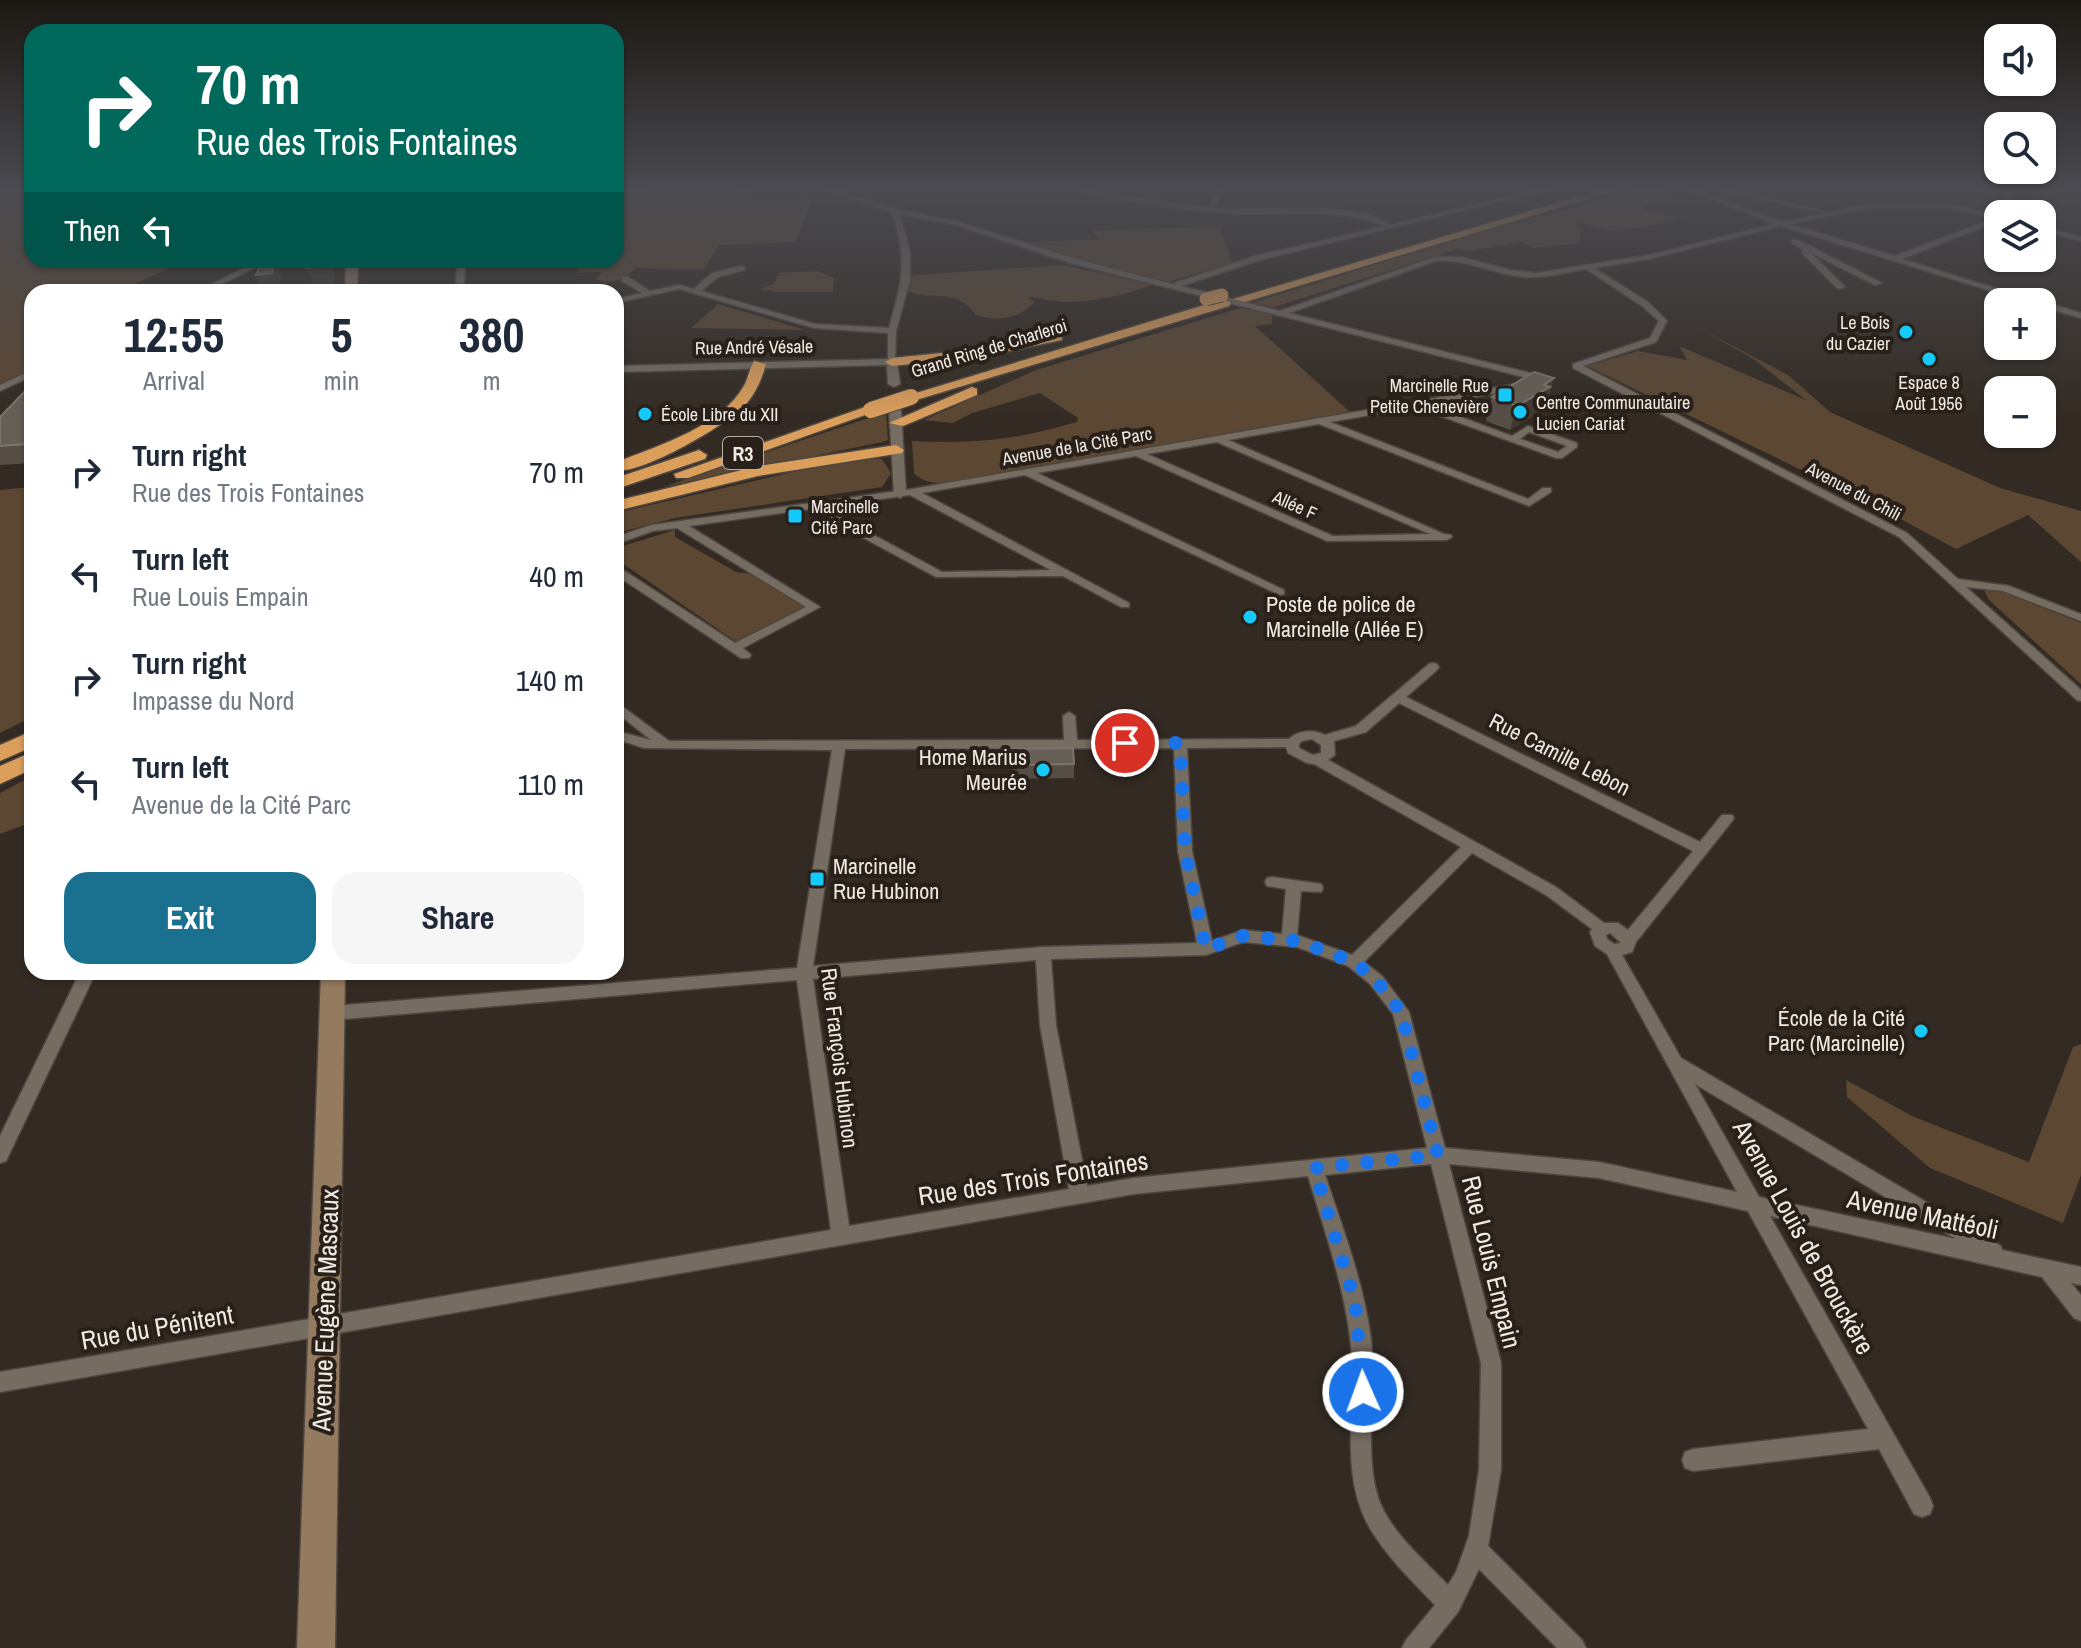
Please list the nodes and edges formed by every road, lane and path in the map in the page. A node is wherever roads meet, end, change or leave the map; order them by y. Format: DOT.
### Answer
graph roads {
  1 [pos="906,267"];
  2 [pos="1096,267"];
  3 [pos="1230,267"];
  4 [pos="1329,267"];
  5 [pos="1349,267"];
  6 [pos="1412,267"];
  7 [pos="1488,267"];
  8 [pos="1599,267"];
  9 [pos="1821,267"];
  10 [pos="1846,267"];
  11 [pos="1921,267"];
  12 [pos="250,268"];
  13 [pos="741,268"];
  14 [pos="1590,269"];
  15 [pos="1864,276"];
  16 [pos="625,279"];
  17 [pos="1833,279"];
  18 [pos="1878,283"];
  19 [pos="216,284"];
  20 [pos="1171,286"];
  21 [pos="1841,287"];
  22 [pos="1989,288"];
  23 [pos="696,291"];
  24 [pos="648,293"];
  25 [pos="624,299"];
  26 [pos="1223,299"];
  27 [pos="2056,308"];
  28 [pos="1280,313"];
  29 [pos="2081,316"];
  30 [pos="892,331"];
  31 [pos="1095,331"];
  32 [pos="1063,351"];
  33 [pos="892,362"];
  34 [pos="759,364"];
  35 [pos="624,369"];
  36 [pos="24,377"];
  37 [pos="894,384"];
  38 [pos="0,388"];
  39 [pos="912,392"];
  40 [pos="872,404"];
  41 [pos="1418,405"];
  42 [pos="896,416"];
  43 [pos="1322,422"];
  44 [pos="1513,439"];
  45 [pos="1220,440"];
  46 [pos="896,450"];
  47 [pos="1139,454"];
  48 [pos="624,465"];
  49 [pos="1027,473"];
  50 [pos="624,482"];
  51 [pos="1547,490"];
  52 [pos="906,493"];
  53 [pos="624,495"];
  54 [pos="624,504"];
  55 [pos="813,506"];
  56 [pos="680,525"];
  57 [pos="624,538"];
  58 [pos="1035,557"];
  59 [pos="1020,573"];
  60 [pos="1064,573"];
  61 [pos="624,575"];
  62 [pos="1956,582"];
  63 [pos="1280,592"];
  64 [pos="1125,605"];
  65 [pos="2081,618"];
  66 [pos="1433,667"];
  67 [pos="2081,697"];
  68 [pos="1399,698"];
  69 [pos="624,712"];
  70 [pos="1069,716"];
  71 [pos="624,738"];
  72 [pos="1324,740"];
  73 [pos="24,742"];
  74 [pos="1071,743"];
  75 [pos="1180,743"];
  76 [pos="1292,743"];
  77 [pos="839,744"];
  78 [pos="666,745"];
  79 [pos="0,754"];
  80 [pos="1318,760"];
  81 [pos="24,763"];
  82 [pos="0,776"];
  83 [pos="1727,818"];
  84 [pos="1471,846"];
  85 [pos="1702,849"];
  86 [pos="1272,882"];
  87 [pos="1294,885"];
  88 [pos="1316,888"];
  89 [pos="1602,929"];
  90 [pos="1289,940"];
  91 [pos="1629,940"];
  92 [pos="1206,949"];
  93 [pos="1612,950"];
  94 [pos="1043,953"];
  95 [pos="1354,962"];
  96 [pos="804,974"];
  97 [pos="84,980"];
  98 [pos="333,980"];
  99 [pos="333,1013"];
  100 [pos="1675,1063"];
  101 [pos="0,1155"];
  102 [pos="1438,1155"];
  103 [pos="1314,1168"];
  104 [pos="1080,1196"];
  105 [pos="1753,1204"];
  106 [pos="841,1235"];
  107 [pos="2005,1258"];
  108 [pos="2047,1268"];
  109 [pos="2081,1276"];
  110 [pos="2081,1311"];
  111 [pos="324,1327"];
  112 [pos="0,1382"];
  113 [pos="1884,1438"];
  114 [pos="1693,1460"];
  115 [pos="1922,1506"];
  116 [pos="1475,1549"];
  117 [pos="1450,1604"];
  118 [pos="316,1648"];
  119 [pos="1414,1648"];
  120 [pos="1574,1648"];
  1 -- 30 [label="street"];
  2 -- 20 [label="street"];
  3 -- 20 [label="street"];
  4 -- 26 [label="highway, Grand Ring de Charleroi / R3"];
  5 -- 26 [label="highway, Grand Ring de Charleroi / R3"];
  6 -- 28 [label="street"];
  7 -- 14 [label="street"];
  8 -- 14 [label="street"];
  9 -- 17 [label="street"];
  10 -- 15 [label="street"];
  11 -- 22 [label="street"];
  12 -- 19 [label="street"];
  13 -- 23 [label="street"];
  14 -- 62 [label="street, Avenue du Chili"];
  15 -- 17 [label="street"];
  15 -- 18 [label="street"];
  16 -- 24 [label="street"];
  17 -- 21 [label="street"];
  20 -- 28 [label="street"];
  23 -- 24 [label="street"];
  23 -- 30 [label="street"];
  24 -- 25 [label="street"];
  26 -- 31 [label="highway, Grand Ring de Charleroi / R3, bridge"];
  26 -- 32 [label="highway, Grand Ring de Charleroi / R3"];
  27 -- 29 [label="street"];
  28 -- 41 [label="street, Avenue de la Cité Parc"];
  30 -- 33 [label="street"];
  31 -- 33 [label="highway"];
  31 -- 39 [label="highway, Grand Ring de Charleroi / R3"];
  32 -- 39 [label="highway, Grand Ring de Charleroi / R3"];
  32 -- 42 [label="highway"];
  33 -- 34 [label="street, Rue André Vésale"];
  33 -- 37 [label="street"];
  34 -- 35 [label="street, Rue André Vésale"];
  34 -- 48 [label="highway"];
  36 -- 38 [label="street"];
  39 -- 40 [label="highway, Grand Ring de Charleroi / R3, bridge"];
  40 -- 50 [label="highway, Grand Ring de Charleroi / R3"];
  40 -- 53 [label="highway, Grand Ring de Charleroi / R3"];
  41 -- 43 [label="street, Avenue de la Cité Parc"];
  41 -- 44 [label="street"];
  42 -- 46 [label="street"];
  43 -- 45 [label="street, Avenue de la Cité Parc"];
  43 -- 51 [label="street"];
  44 -- 44 [label="street"];
  45 -- 47 [label="street, Avenue de la Cité Parc"];
  45 -- 47 [label="street, Allée F"];
  46 -- 52 [label="street"];
  46 -- 54 [label="highway"];
  47 -- 49 [label="street, Avenue de la Cité Parc"];
  49 -- 52 [label="street, Avenue de la Cité Parc"];
  49 -- 63 [label="street"];
  52 -- 55 [label="street, Avenue de la Cité Parc"];
  52 -- 58 [label="street"];
  55 -- 56 [label="street, Avenue de la Cité Parc"];
  55 -- 59 [label="street"];
  56 -- 57 [label="street, Avenue de la Cité Parc"];
  56 -- 61 [label="street"];
  58 -- 59 [label="street"];
  58 -- 60 [label="street"];
  59 -- 60 [label="street"];
  60 -- 64 [label="street"];
  62 -- 65 [label="street"];
  62 -- 67 [label="street, Avenue du Chili"];
  66 -- 68 [label="street"];
  68 -- 72 [label="street"];
  68 -- 85 [label="street, Rue Camille Lebon"];
  69 -- 78 [label="street"];
  70 -- 74 [label="street"];
  71 -- 78 [label="street"];
  72 -- 76 [label="street"];
  72 -- 80 [label="street"];
  73 -- 79 [label="highway"];
  74 -- 75 [label="street"];
  74 -- 77 [label="street"];
  75 -- 76 [label="street"];
  75 -- 92 [label="street"];
  76 -- 80 [label="street"];
  77 -- 78 [label="street"];
  77 -- 96 [label="street, Rue François Hubinon"];
  80 -- 84 [label="street"];
  81 -- 82 [label="highway"];
  83 -- 85 [label="street"];
  84 -- 89 [label="street"];
  84 -- 95 [label="street"];
  85 -- 91 [label="street"];
  86 -- 87 [label="street"];
  87 -- 88 [label="street"];
  87 -- 90 [label="street"];
  89 -- 91 [label="street"];
  89 -- 93 [label="street, Avenue Louis de Brouckère"];
  90 -- 92 [label="street, Rue Louis Empain"];
  90 -- 95 [label="street, Rue Louis Empain"];
  91 -- 93 [label="street"];
  92 -- 94 [label="street, Rue Louis Empain"];
  93 -- 100 [label="street, Avenue Louis de Brouckère"];
  94 -- 96 [label="street, Rue Louis Empain"];
  94 -- 104 [label="street"];
  95 -- 102 [label="street, Rue Louis Empain"];
  96 -- 99 [label="street, Rue Louis Empain"];
  96 -- 106 [label="street, Rue François Hubinon"];
  97 -- 101 [label="street"];
  98 -- 99 [label="main road, Avenue Eugène Mascaux"];
  99 -- 111 [label="main road, Avenue Eugène Mascaux"];
  100 -- 105 [label="street, Avenue Louis de Brouckère"];
  100 -- 107 [label="street, Avenue Louis de Brouckère"];
  102 -- 103 [label="street, Rue des Trois Fontaines"];
  102 -- 105 [label="street, Rue des Trois Fontaines"];
  102 -- 116 [label="street, Rue Louis Empain"];
  103 -- 104 [label="street, Rue des Trois Fontaines"];
  103 -- 117 [label="street"];
  104 -- 106 [label="street, Rue des Trois Fontaines"];
  105 -- 107 [label="street, Avenue Mattéoli"];
  105 -- 113 [label="street, Avenue Louis de Brouckère"];
  106 -- 111 [label="street, Rue des Trois Fontaines"];
  107 -- 108 [label="street, Avenue Mattéoli"];
  108 -- 109 [label="street, Avenue Mattéoli"];
  108 -- 110 [label="street"];
  111 -- 112 [label="street, Rue du Pénitent"];
  111 -- 118 [label="main road, Avenue Eugène Mascaux"];
  113 -- 114 [label="street"];
  113 -- 115 [label="street, Avenue Louis de Brouckère"];
  116 -- 117 [label="street, Rue Louis Empain"];
  116 -- 120 [label="street"];
  117 -- 119 [label="street, Rue Louis Empain"];
}
